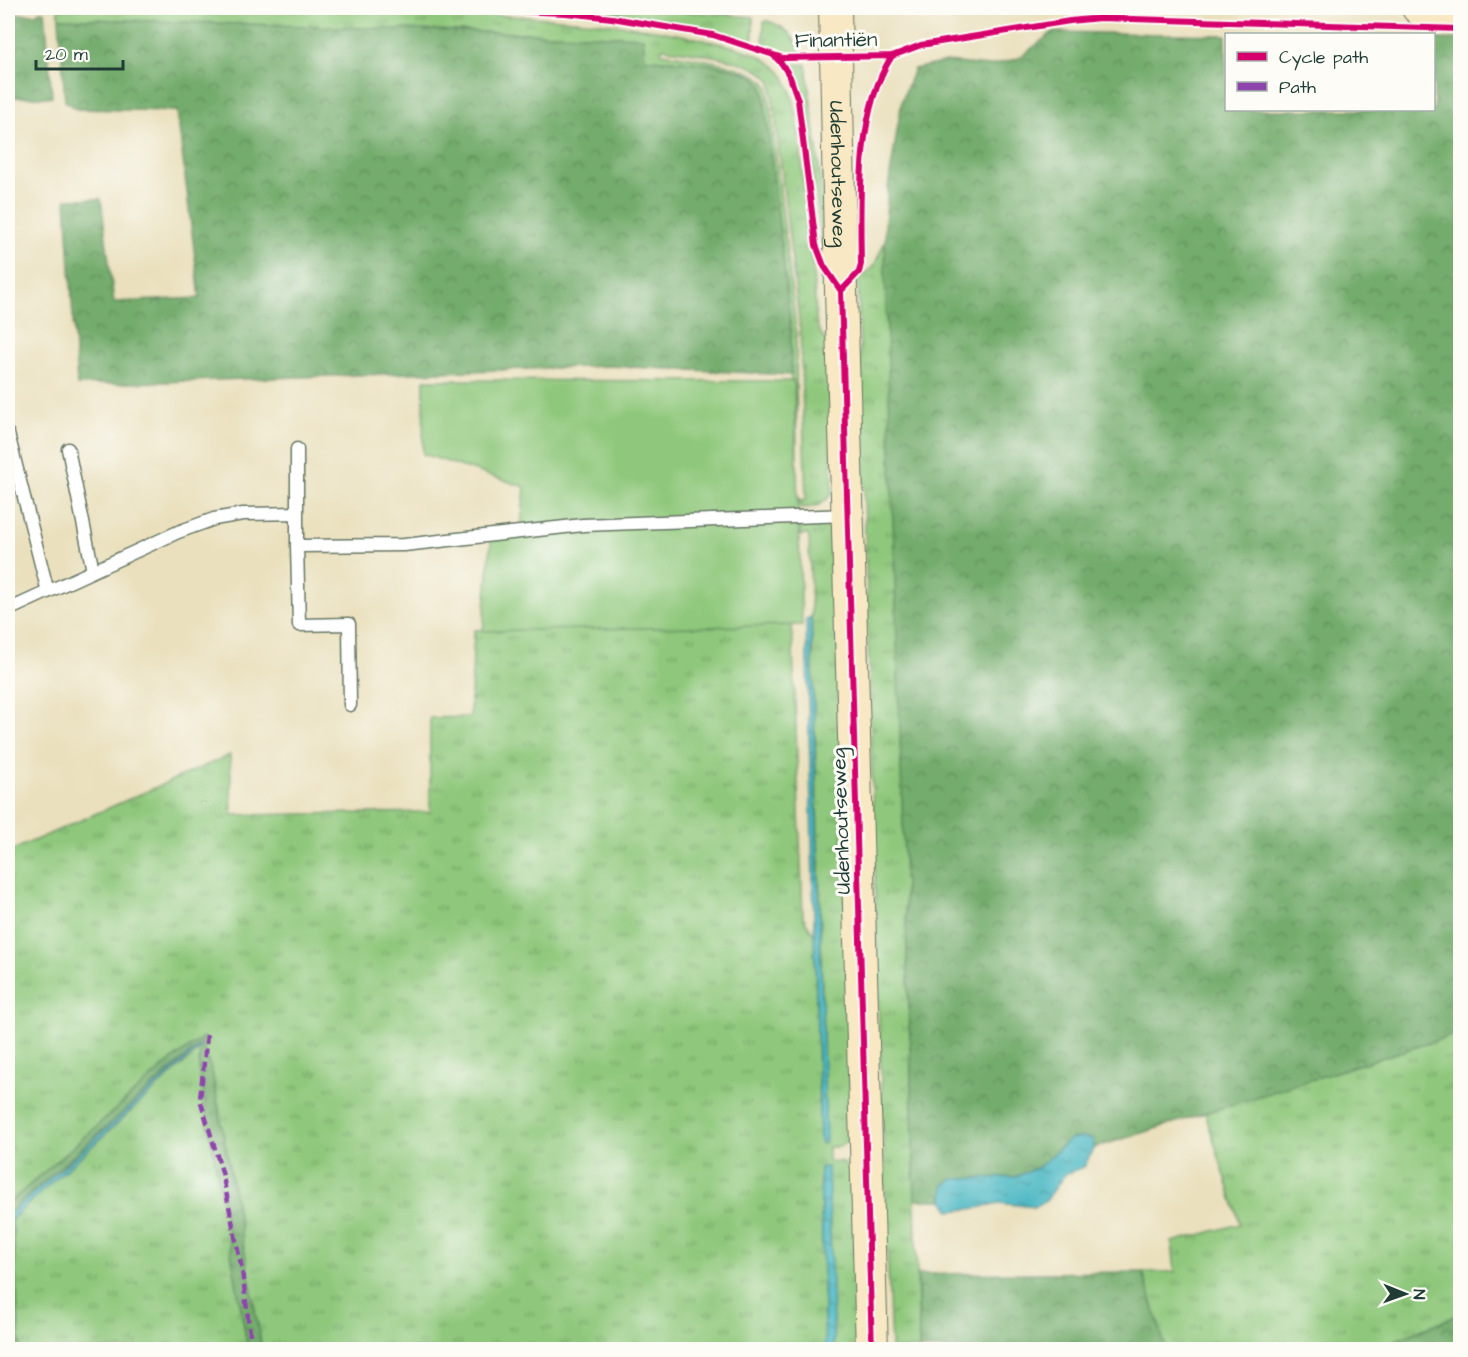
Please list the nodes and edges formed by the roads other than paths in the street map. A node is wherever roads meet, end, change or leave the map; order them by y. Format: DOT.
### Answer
graph roads {
  1 [pos="835,8"];
  2 [pos="1418,8"];
  3 [pos="1461,9"];
  4 [pos="8,434"];
  5 [pos="68,449"];
  6 [pos="297,449"];
  7 [pos="297,513"];
  8 [pos="849,515"];
  9 [pos="297,546"];
  10 [pos="93,571"];
  11 [pos="48,592"];
  12 [pos="8,610"];
  13 [pos="350,705"];
  14 [pos="872,1350"];
  1 -- 8 [label="street, Udenhoutseweg"];
  2 -- 3 [label="street"];
  4 -- 11 [label="lane"];
  5 -- 10 [label="lane"];
  6 -- 7 [label="lane"];
  7 -- 9 [label="lane"];
  7 -- 10 [label="lane"];
  8 -- 9 [label="lane"];
  8 -- 14 [label="street, Udenhoutseweg"];
  9 -- 13 [label="lane"];
  10 -- 11 [label="lane"];
  11 -- 12 [label="lane"];
}
